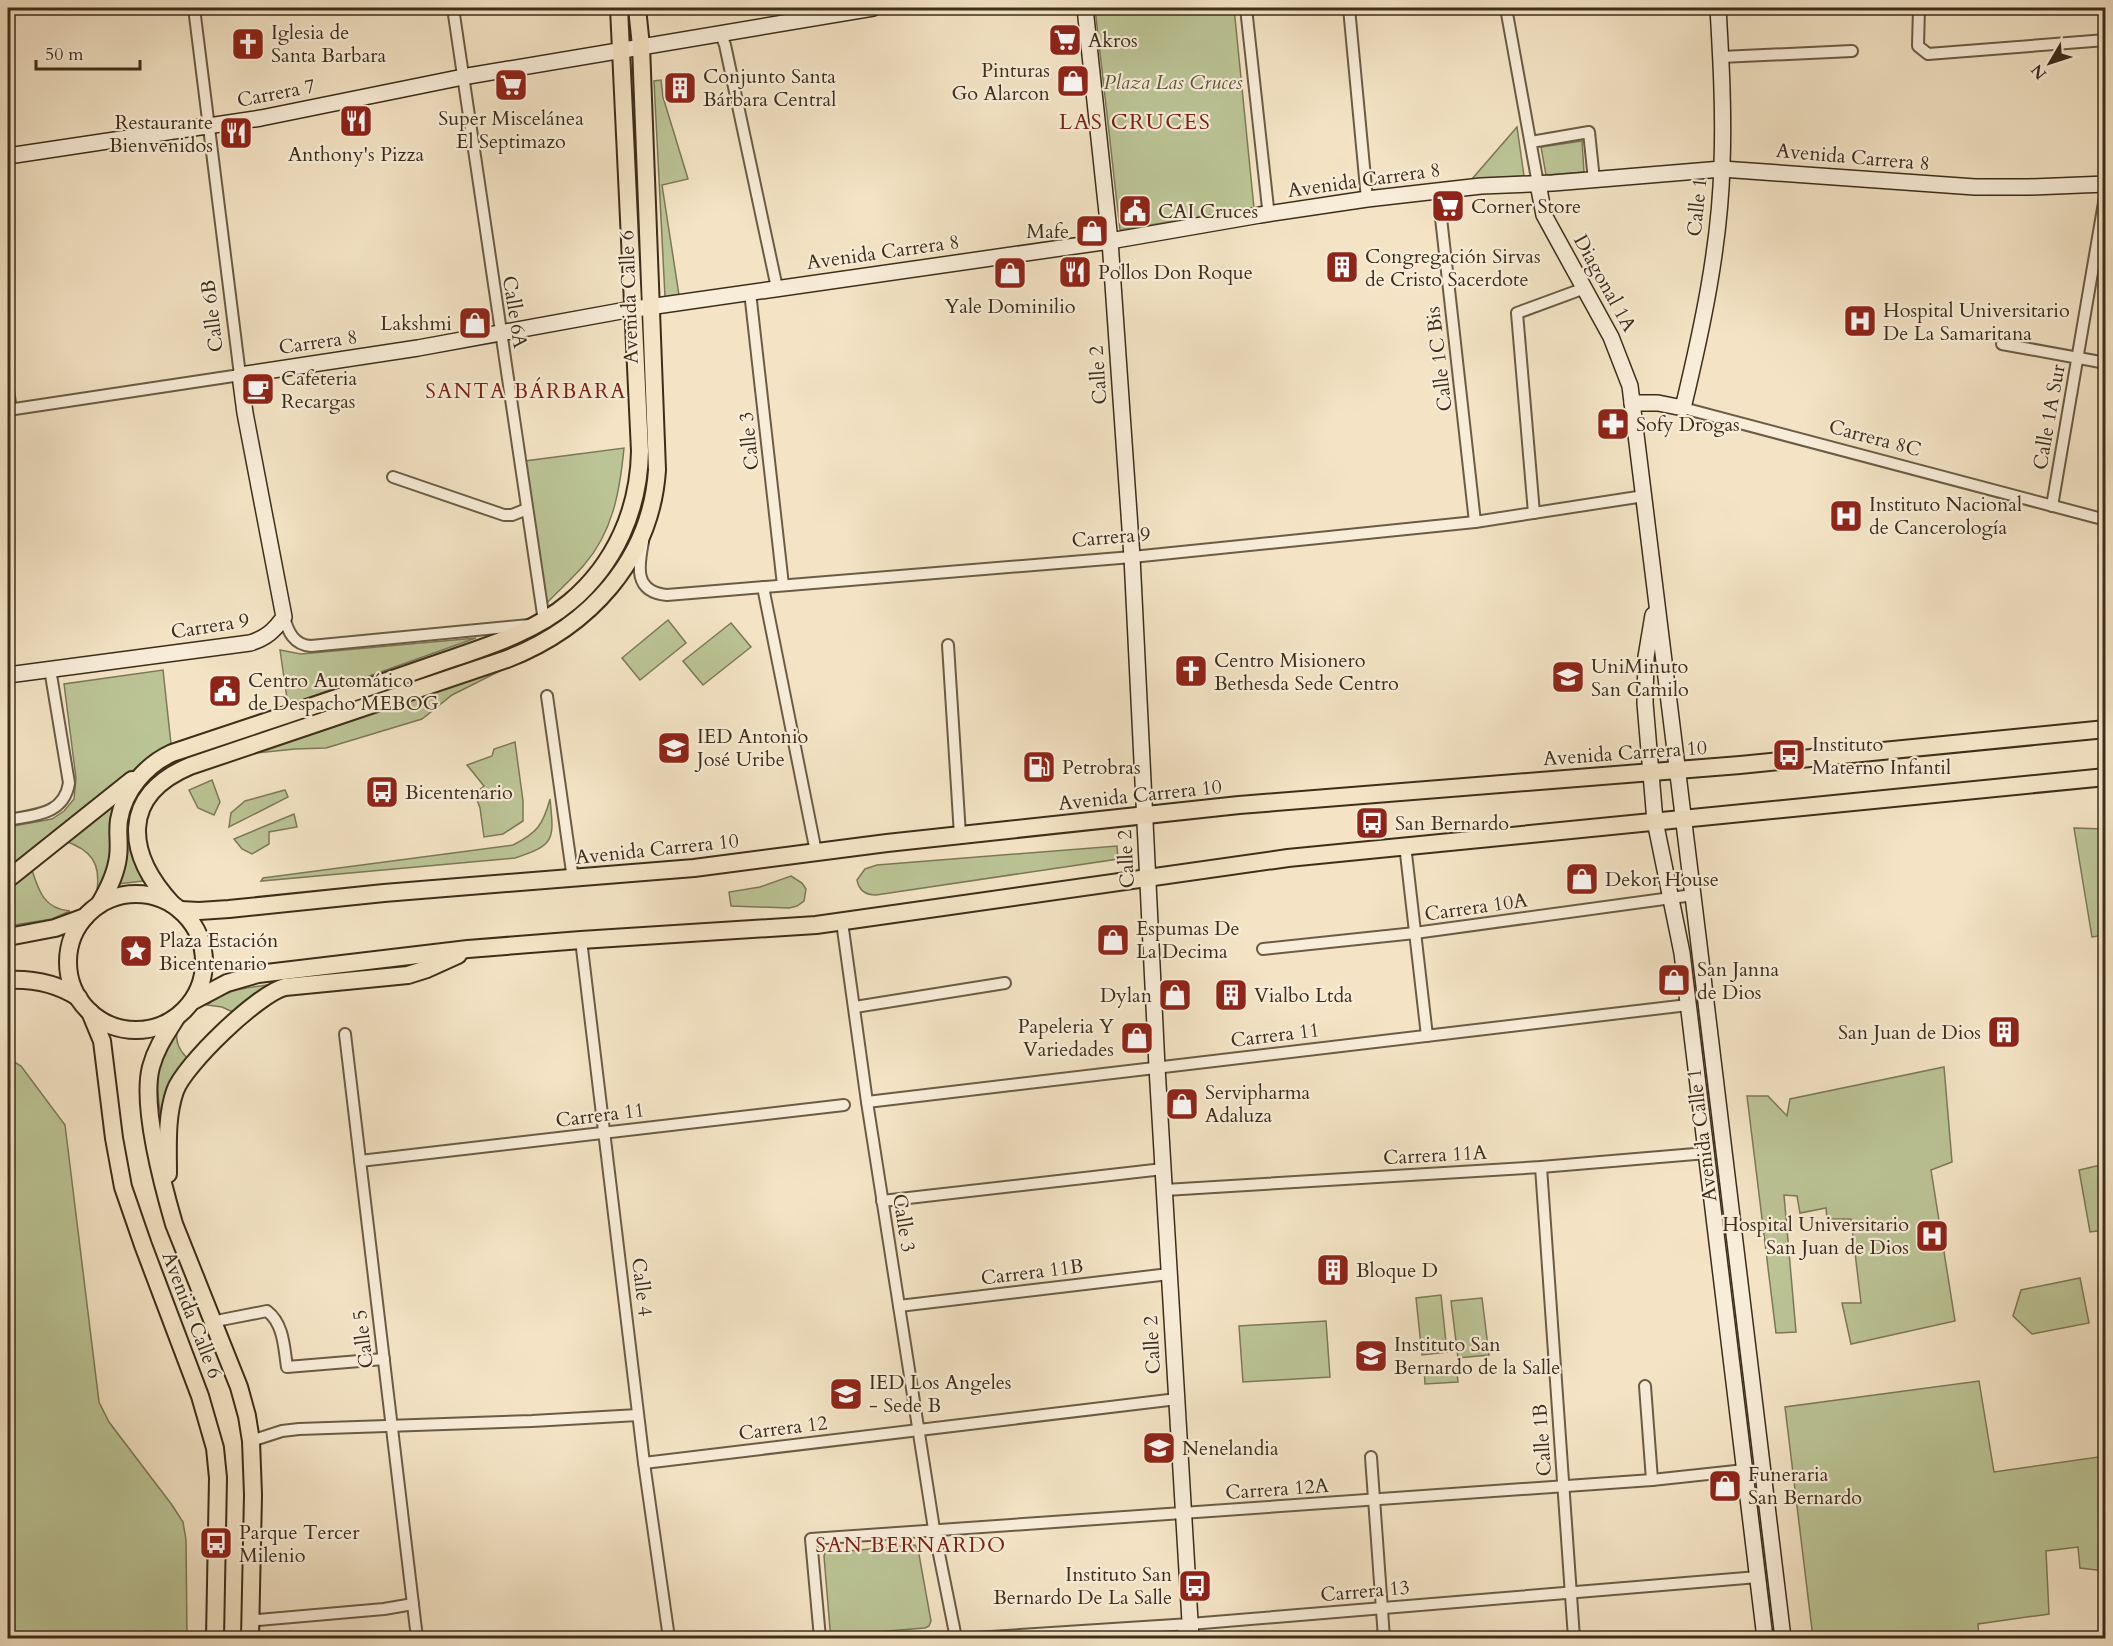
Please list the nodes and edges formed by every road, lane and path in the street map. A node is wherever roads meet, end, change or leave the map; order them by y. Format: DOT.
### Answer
graph roads {
  1 [pos="194,8"];
  2 [pos="453,8"];
  3 [pos="609,8"];
  4 [pos="637,8"];
  5 [pos="873,8"];
  6 [pos="1085,8"];
  7 [pos="1246,8"];
  8 [pos="1349,8"];
  9 [pos="1506,8"];
  10 [pos="1718,8"];
  11 [pos="1920,8"];
  12 [pos="620,14"];
  13 [pos="720,32"];
  14 [pos="2106,40"];
  15 [pos="641,46"];
  16 [pos="622,50"];
  17 [pos="1852,51"];
  18 [pos="1721,57"];
  19 [pos="461,77"];
  20 [pos="210,126"];
  21 [pos="1531,142"];
  22 [pos="8,156"];
  23 [pos="1722,169"];
  24 [pos="1594,180"];
  25 [pos="1538,184"];
  26 [pos="2106,184"];
  27 [pos="1438,191"];
  28 [pos="2106,191"];
  29 [pos="1367,199"];
  30 [pos="1268,212"];
  31 [pos="1110,241"];
  32 [pos="777,288"];
  33 [pos="1586,288"];
  34 [pos="750,292"];
  35 [pos="642,308"];
  36 [pos="500,334"];
  37 [pos="2002,344"];
  38 [pos="2078,358"];
  39 [pos="2106,363"];
  40 [pos="240,375"];
  41 [pos="8,390"];
  42 [pos="1632,403"];
  43 [pos="1683,408"];
  44 [pos="9,410"];
  45 [pos="393,477"];
  46 [pos="1644,496"];
  47 [pos="2052,506"];
  48 [pos="527,509"];
  49 [pos="1534,513"];
  50 [pos="2106,520"];
  51 [pos="1475,522"];
  52 [pos="647,525"];
  53 [pos="1132,556"];
  54 [pos="783,585"];
  55 [pos="763,587"];
  56 [pos="1656,594"];
  57 [pos="284,617"];
  58 [pos="541,623"];
  59 [pos="948,645"];
  60 [pos="50,669"];
  61 [pos="8,675"];
  62 [pos="547,696"];
  63 [pos="2106,729"];
  64 [pos="147,769"];
  65 [pos="1677,770"];
  66 [pos="1650,772"];
  67 [pos="2106,777"];
  68 [pos="1145,816"];
  69 [pos="1683,819"];
  70 [pos="8,820"];
  71 [pos="1655,821"];
  72 [pos="960,835"];
  73 [pos="1406,845"];
  74 [pos="816,852"];
  75 [pos="1148,876"];
  76 [pos="8,879"];
  77 [pos="573,879"];
  78 [pos="1693,896"];
  79 [pos="1671,899"];
  80 [pos="99,904"];
  81 [pos="176,907"];
  82 [pos="86,916"];
  83 [pos="842,922"];
  84 [pos="1415,933"];
  85 [pos="8,936"];
  86 [pos="581,940"];
  87 [pos="468,949"];
  88 [pos="1263,949"];
  89 [pos="8,980"];
  90 [pos="1005,983"];
  91 [pos="79,998"];
  92 [pos="193,1001"];
  93 [pos="1688,1005"];
  94 [pos="855,1007"];
  95 [pos="90,1012"];
  96 [pos="177,1018"];
  97 [pos="345,1034"];
  98 [pos="1427,1036"];
  99 [pos="1157,1067"];
  100 [pos="867,1102"];
  101 [pos="844,1105"];
  102 [pos="604,1133"];
  103 [pos="1707,1153"];
  104 [pos="360,1161"];
  105 [pos="1541,1167"];
  106 [pos="1163,1169"];
  107 [pos="1164,1190"];
  108 [pos="167,1198"];
  109 [pos="882,1201"];
  110 [pos="1169,1274"];
  111 [pos="899,1306"];
  112 [pos="221,1320"];
  113 [pos="384,1359"];
  114 [pos="1645,1386"];
  115 [pos="1177,1400"];
  116 [pos="638,1415"];
  117 [pos="392,1426"];
  118 [pos="918,1430"];
  119 [pos="251,1441"];
  120 [pos="1371,1457"];
  121 [pos="644,1463"];
  122 [pos="1745,1470"];
  123 [pos="1652,1480"];
  124 [pos="1563,1486"];
  125 [pos="1374,1500"];
  126 [pos="1183,1514"];
  127 [pos="934,1529"];
  128 [pos="1775,1576"];
  129 [pos="1758,1577"];
  130 [pos="1570,1593"];
  131 [pos="413,1604"];
  132 [pos="1382,1608"];
  133 [pos="250,1616"];
  134 [pos="1190,1631"];
  135 [pos="215,1638"];
  136 [pos="250,1638"];
  137 [pos="417,1638"];
  138 [pos="669,1638"];
  139 [pos="820,1638"];
  140 [pos="956,1638"];
  141 [pos="975,1638"];
  142 [pos="1178,1638"];
  143 [pos="1384,1638"];
  144 [pos="1574,1638"];
  145 [pos="1765,1638"];
  146 [pos="1783,1638"];
  1 -- 20 [label="street, Calle 6B"];
  2 -- 19 [label="street, Calle 6A"];
  3 -- 12 [label="street"];
  4 -- 15 [label="main road, Avenida Calle 6"];
  5 -- 13 [label="street, Carrera 7"];
  6 -- 31 [label="street, Calle 2"];
  7 -- 30 [label="street"];
  8 -- 29 [label="street"];
  9 -- 21 [label="street"];
  10 -- 18 [label="street, Calle 1"];
  11 -- 14 [label="street"];
  12 -- 16 [label="main road, Avenida Calle 6"];
  13 -- 15 [label="street, Carrera 7"];
  13 -- 32 [label="street"];
  15 -- 16 [label="street, Carrera 7"];
  15 -- 35 [label="main road, Avenida Calle 6"];
  16 -- 19 [label="street, Carrera 7"];
  16 -- 35 [label="main road, Avenida Calle 6"];
  17 -- 18 [label="street"];
  18 -- 23 [label="street, Calle 1"];
  19 -- 20 [label="street, Carrera 7"];
  19 -- 36 [label="street, Calle 6A"];
  20 -- 22 [label="street, Carrera 7"];
  20 -- 40 [label="street, Calle 6B"];
  21 -- 24 [label="street"];
  21 -- 25 [label="street"];
  23 -- 24 [label="street, Avenida Carrera 8"];
  23 -- 26 [label="street, Avenida Carrera 8"];
  23 -- 43 [label="street, Calle 1"];
  24 -- 25 [label="street, Avenida Carrera 8"];
  25 -- 27 [label="street, Avenida Carrera 8"];
  25 -- 33 [label="street, Diagonal 1A"];
  27 -- 29 [label="street, Avenida Carrera 8"];
  27 -- 51 [label="street, Calle 1C Bis"];
  28 -- 38 [label="street, Calle 1A Sur"];
  29 -- 30 [label="street, Avenida Carrera 8"];
  30 -- 31 [label="street, Avenida Carrera 8"];
  31 -- 32 [label="street, Avenida Carrera 8"];
  31 -- 53 [label="street, Calle 2"];
  32 -- 34 [label="street, Avenida Carrera 8"];
  33 -- 42 [label="street, Diagonal 1A"];
  33 -- 49 [label="street"];
  34 -- 35 [label="street, Avenida Carrera 8"];
  34 -- 54 [label="street, Calle 3"];
  35 -- 36 [label="street, Carrera 8"];
  35 -- 52 [label="main road, Avenida Calle 6"];
  35 -- 58 [label="main road, Avenida Calle 6"];
  36 -- 40 [label="street, Carrera 8"];
  36 -- 48 [label="street, Calle 6A"];
  37 -- 38 [label="street"];
  38 -- 39 [label="street"];
  38 -- 47 [label="street, Calle 1A Sur"];
  40 -- 44 [label="street, Carrera 8"];
  40 -- 57 [label="street, Calle 6B"];
  41 -- 44 [label="street"];
  42 -- 43 [label="street, Carrera 8C"];
  42 -- 46 [label="street"];
  43 -- 47 [label="street, Carrera 8C"];
  45 -- 48 [label="street"];
  46 -- 49 [label="street, Carrera 9"];
  46 -- 56 [label="street"];
  47 -- 50 [label="street, Carrera 8C"];
  48 -- 58 [label="street, Calle 6A"];
  49 -- 51 [label="street, Carrera 9"];
  51 -- 53 [label="street, Carrera 9"];
  52 -- 55 [label="street, Carrera 9"];
  52 -- 81 [label="main road, Avenida Calle 6"];
  53 -- 54 [label="street, Carrera 9"];
  53 -- 68 [label="street, Calle 2"];
  54 -- 55 [label="street, Carrera 9"];
  55 -- 74 [label="street"];
  56 -- 65 [label="street"];
  56 -- 66 [label="street"];
  57 -- 58 [label="street"];
  57 -- 60 [label="street, Carrera 9"];
  58 -- 64 [label="main road, Avenida Calle 6"];
  59 -- 72 [label="street"];
  60 -- 61 [label="street, Carrera 9"];
  60 -- 70 [label="street"];
  62 -- 77 [label="street"];
  63 -- 65 [label="main road, Avenida Carrera 10"];
  64 -- 76 [label="main road"];
  64 -- 80 [label="main road, Avenida Calle 6"];
  65 -- 66 [label="main road, Avenida Carrera 10"];
  65 -- 69 [label="street, Avenida Calle 1"];
  66 -- 68 [label="main road, Avenida Carrera 10"];
  66 -- 71 [label="street, Avenida Calle 1"];
  67 -- 69 [label="main road"];
  68 -- 72 [label="main road, Avenida Carrera 10"];
  68 -- 75 [label="street, Calle 2"];
  69 -- 71 [label="main road"];
  69 -- 78 [label="street, Avenida Calle 1"];
  71 -- 73 [label="main road"];
  71 -- 79 [label="street, Avenida Calle 1"];
  72 -- 74 [label="main road, Avenida Carrera 10"];
  73 -- 75 [label="main road"];
  73 -- 84 [label="street"];
  74 -- 77 [label="main road, Avenida Carrera 10"];
  75 -- 83 [label="main road"];
  75 -- 99 [label="street, Calle 2"];
  77 -- 81 [label="main road, Avenida Carrera 10"];
  78 -- 79 [label="street, Carrera 10A"];
  78 -- 128 [label="street, Avenida Calle 1"];
  79 -- 84 [label="street, Carrera 10A"];
  79 -- 93 [label="street, Avenida Calle 1"];
  80 -- 81 [label="main road"];
  80 -- 82 [label="main road"];
  81 -- 92 [label="main road"];
  82 -- 85 [label="main road"];
  82 -- 91 [label="main road"];
  83 -- 86 [label="main road"];
  83 -- 94 [label="street, Calle 3"];
  84 -- 88 [label="street, Carrera 10A"];
  84 -- 98 [label="street"];
  86 -- 87 [label="main road"];
  86 -- 102 [label="street, Calle 4"];
  87 -- 92 [label="main road"];
  87 -- 108 [label="main road"];
  89 -- 91 [label="main road"];
  90 -- 94 [label="street"];
  91 -- 95 [label="main road"];
  92 -- 96 [label="main road"];
  93 -- 98 [label="street, Carrera 11"];
  93 -- 103 [label="street, Avenida Calle 1"];
  94 -- 100 [label="street, Calle 3"];
  95 -- 96 [label="main road"];
  95 -- 135 [label="main road, Avenida Calle 6"];
  96 -- 108 [label="main road, Avenida Calle 6"];
  97 -- 104 [label="street, Calle 5"];
  98 -- 99 [label="street, Carrera 11"];
  99 -- 100 [label="street, Carrera 11"];
  99 -- 106 [label="street, Calle 2"];
  100 -- 109 [label="street, Calle 3"];
  101 -- 102 [label="street, Carrera 11"];
  102 -- 104 [label="street, Carrera 11"];
  102 -- 116 [label="street, Calle 4"];
  103 -- 105 [label="street, Carrera 11A"];
  103 -- 122 [label="street, Avenida Calle 1"];
  104 -- 113 [label="street, Calle 5"];
  105 -- 107 [label="street, Carrera 11A"];
  105 -- 124 [label="street, Calle 1B"];
  106 -- 107 [label="street, Calle 2"];
  106 -- 109 [label="street"];
  107 -- 110 [label="street, Calle 2"];
  108 -- 119 [label="main road, Avenida Calle 6"];
  109 -- 111 [label="street, Calle 3"];
  110 -- 111 [label="street, Carrera 11B"];
  110 -- 115 [label="street, Calle 2"];
  111 -- 118 [label="street, Calle 3"];
  112 -- 113 [label="street"];
  113 -- 117 [label="street, Calle 5"];
  114 -- 123 [label="street"];
  115 -- 118 [label="street, Carrera 12"];
  115 -- 126 [label="street, Calle 2"];
  116 -- 117 [label="street"];
  116 -- 121 [label="street, Calle 4"];
  117 -- 119 [label="street"];
  117 -- 131 [label="street, Calle 5"];
  118 -- 121 [label="street, Carrera 12"];
  118 -- 127 [label="street, Calle 3"];
  119 -- 133 [label="main road, Avenida Calle 6"];
  120 -- 125 [label="street"];
  121 -- 138 [label="street, Calle 4"];
  122 -- 123 [label="street, Carrera 12A"];
  122 -- 129 [label="street, Avenida Calle 1"];
  123 -- 124 [label="street, Carrera 12A"];
  124 -- 125 [label="street, Carrera 12A"];
  124 -- 130 [label="street, Calle 1B"];
  125 -- 126 [label="street, Carrera 12A"];
  125 -- 132 [label="street"];
  126 -- 127 [label="street, Carrera 12A"];
  126 -- 134 [label="street, Calle 2"];
  127 -- 139 [label="street, Carrera 12A"];
  127 -- 140 [label="street, Calle 3"];
  128 -- 129 [label="street"];
  128 -- 146 [label="street, Avenida Calle 1"];
  129 -- 130 [label="street, Carrera 13"];
  129 -- 145 [label="street, Avenida Calle 1"];
  130 -- 132 [label="street, Carrera 13"];
  130 -- 144 [label="street, Calle 1B"];
  131 -- 133 [label="street"];
  131 -- 137 [label="street, Calle 5"];
  132 -- 134 [label="street, Carrera 13"];
  132 -- 143 [label="street"];
  133 -- 136 [label="main road, Avenida Calle 6"];
  134 -- 141 [label="street, Carrera 13"];
  134 -- 142 [label="street"];
}
